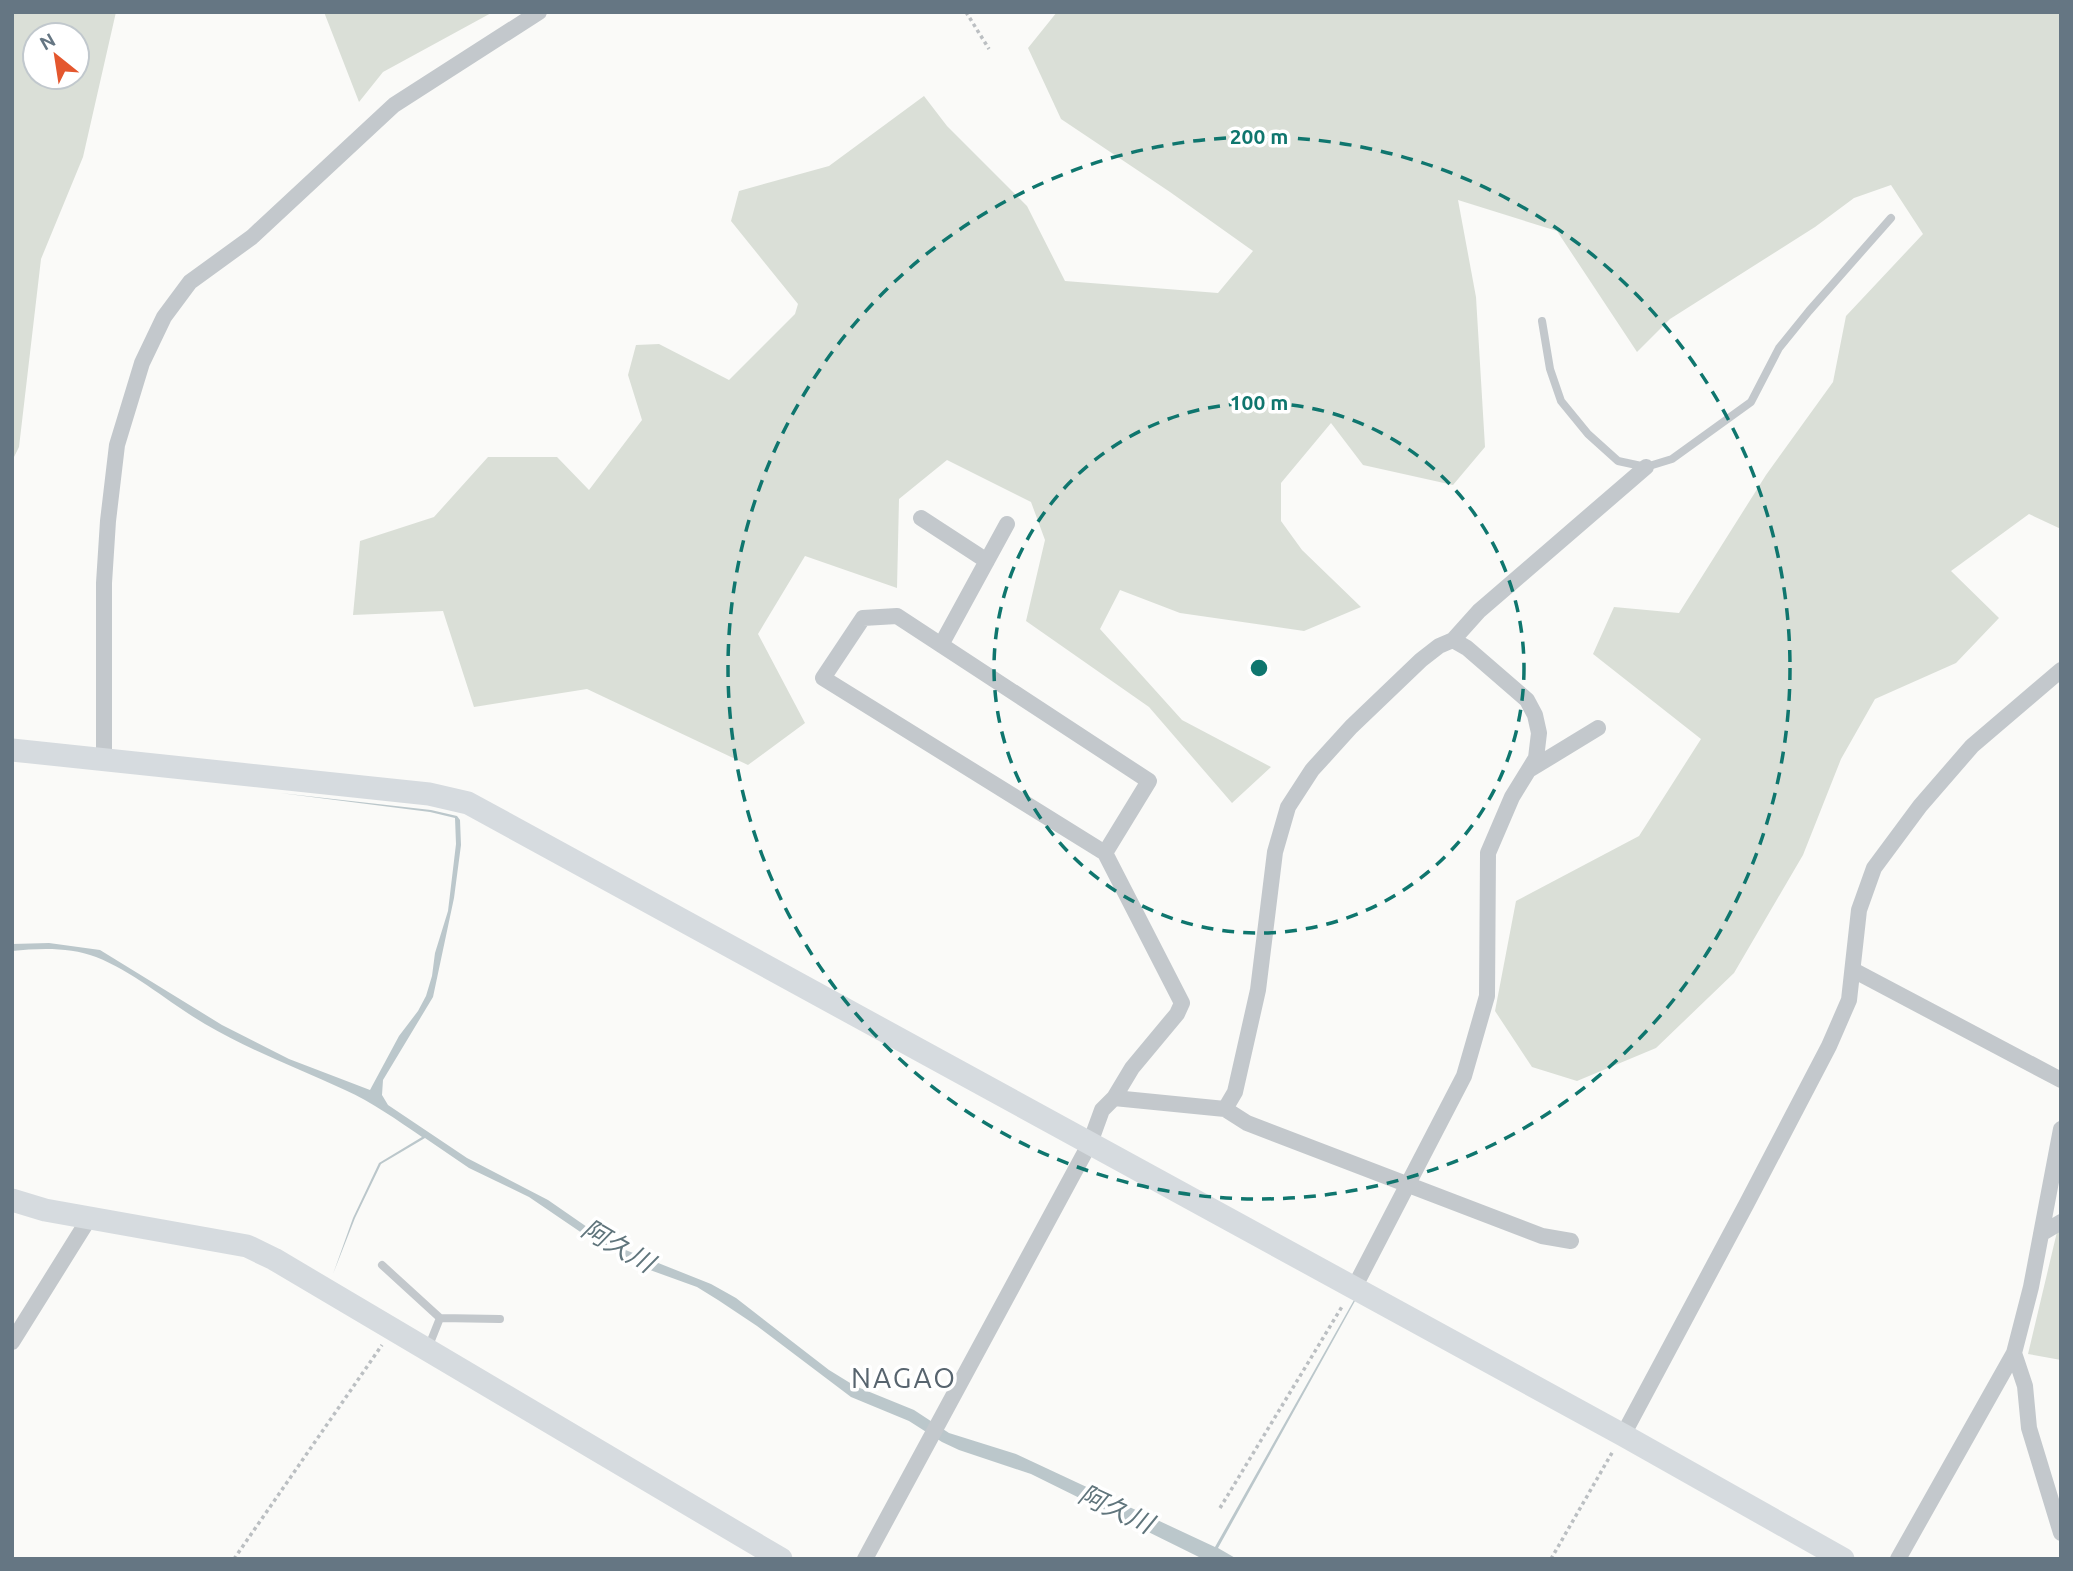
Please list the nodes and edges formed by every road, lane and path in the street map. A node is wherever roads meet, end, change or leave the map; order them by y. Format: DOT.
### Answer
graph roads {
  1 [pos="539,12"];
  2 [pos="966,12"];
  3 [pos="989,49"];
  4 [pos="1891,218"];
  5 [pos="1542,321"];
  6 [pos="1646,467"];
  7 [pos="921,518"];
  8 [pos="1007,524"];
  9 [pos="987,561"];
  10 [pos="1452,640"];
  11 [pos="942,645"];
  12 [pos="2061,670"];
  13 [pos="1598,728"];
  14 [pos="12,750"];
  15 [pos="104,760"];
  16 [pos="1529,770"];
  17 [pos="1105,853"];
  18 [pos="1853,970"];
  19 [pos="2061,1080"];
  20 [pos="1114,1098"];
  21 [pos="1225,1109"];
  22 [pos="2061,1129"];
  23 [pos="1090,1143"];
  24 [pos="1408,1184"];
  25 [pos="12,1200"];
  26 [pos="90,1217"];
  27 [pos="2061,1222"];
  28 [pos="2041,1234"];
  29 [pos="1571,1241"];
  30 [pos="382,1265"];
  31 [pos="1354,1288"];
  32 [pos="440,1318"];
  33 [pos="500,1319"];
  34 [pos="393,1329"];
  35 [pos="12,1342"];
  36 [pos="427,1349"];
  37 [pos="2014,1353"];
  38 [pos="1623,1435"];
  39 [pos="1220,1508"];
  40 [pos="2061,1533"];
  41 [pos="234,1559"];
  42 [pos="781,1559"];
  43 [pos="865,1559"];
  44 [pos="1551,1559"];
  45 [pos="1843,1559"];
  46 [pos="1898,1559"];
  1 -- 15 [label="street"];
  2 -- 3 [label="path"];
  4 -- 6 [label="lane"];
  5 -- 6 [label="lane"];
  6 -- 10 [label="street"];
  7 -- 9 [label="street"];
  8 -- 9 [label="street"];
  9 -- 11 [label="street"];
  10 -- 16 [label="street"];
  10 -- 21 [label="street"];
  11 -- 17 [label="street"];
  11 -- 17 [label="street"];
  12 -- 18 [label="street"];
  13 -- 16 [label="street"];
  14 -- 15 [label="street"];
  15 -- 23 [label="street"];
  16 -- 24 [label="street"];
  17 -- 20 [label="street"];
  18 -- 19 [label="street"];
  18 -- 38 [label="street"];
  20 -- 21 [label="street"];
  20 -- 23 [label="street"];
  21 -- 24 [label="street"];
  22 -- 28 [label="street"];
  23 -- 31 [label="street"];
  23 -- 43 [label="street"];
  24 -- 29 [label="street"];
  24 -- 31 [label="street"];
  25 -- 26 [label="street"];
  26 -- 34 [label="street"];
  26 -- 35 [label="street"];
  27 -- 28 [label="street"];
  28 -- 37 [label="street"];
  30 -- 32 [label="lane"];
  31 -- 38 [label="street"];
  31 -- 39 [label="path"];
  32 -- 33 [label="lane"];
  32 -- 36 [label="lane"];
  34 -- 36 [label="street"];
  34 -- 41 [label="path"];
  36 -- 42 [label="street"];
  37 -- 40 [label="street"];
  37 -- 46 [label="street"];
  38 -- 44 [label="path"];
  38 -- 45 [label="street"];
}
